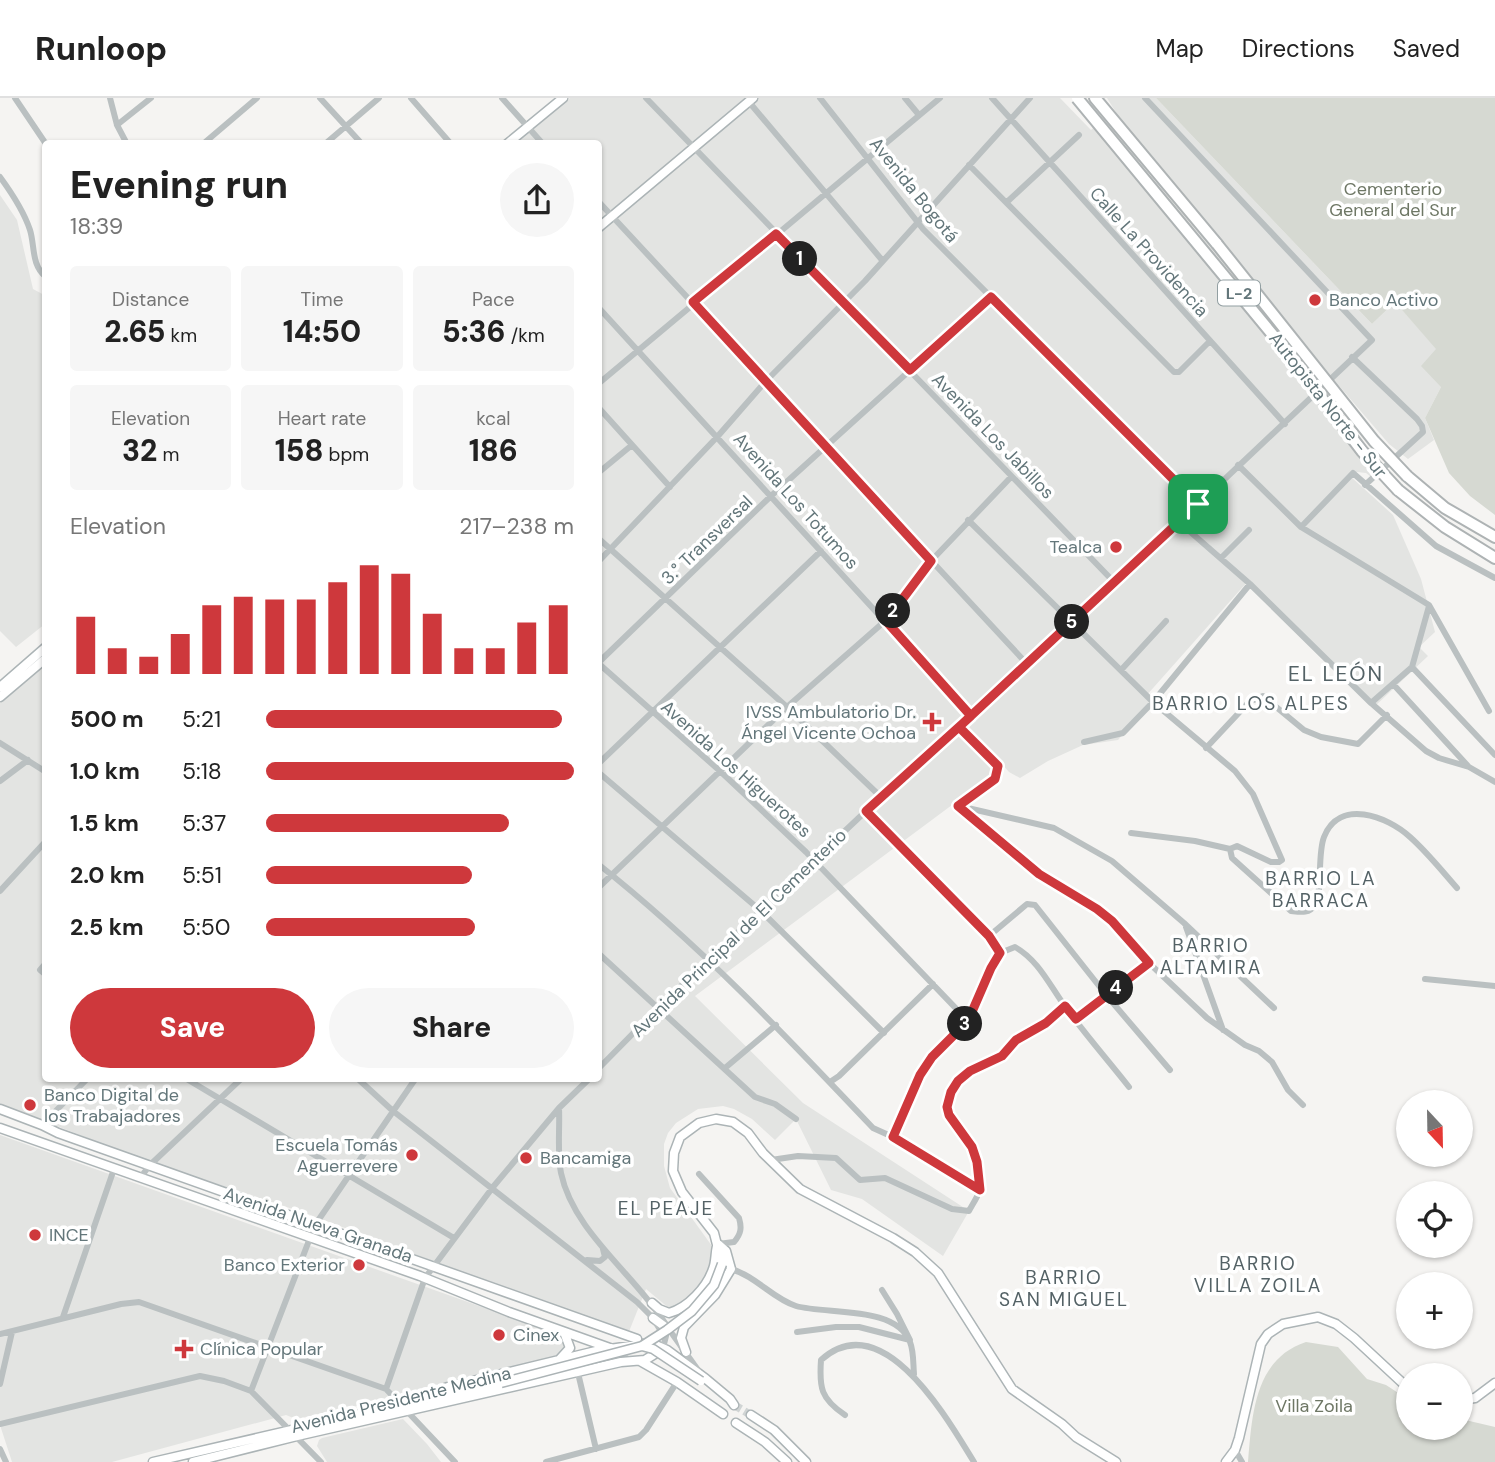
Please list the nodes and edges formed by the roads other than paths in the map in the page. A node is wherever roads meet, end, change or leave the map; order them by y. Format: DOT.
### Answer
graph roads {
  1 [pos="15,98"];
  2 [pos="110,98"];
  3 [pos="151,98"];
  4 [pos="257,98"];
  5 [pos="320,98"];
  6 [pos="379,98"];
  7 [pos="411,98"];
  8 [pos="502,98"];
  9 [pos="563,98"];
  10 [pos="646,98"];
  11 [pos="820,98"];
  12 [pos="905,98"];
  13 [pos="940,98"];
  14 [pos="992,98"];
  15 [pos="1030,98"];
  16 [pos="1071,98"];
  17 [pos="1077,98"];
  18 [pos="1095,98"];
  19 [pos="1101,98"];
  20 [pos="1145,98"];
  21 [pos="749,99"];
  22 [pos="1087,110"];
  23 [pos="919,115"];
  24 [pos="1010,118"];
  25 [pos="117,125"];
  26 [pos="346,126"];
  27 [pos="527,127"];
  28 [pos="1120,128"];
  29 [pos="1079,135"];
  30 [pos="43,140"];
  31 [pos="125,140"];
  32 [pos="208,140"];
  33 [pos="330,140"];
  34 [pos="358,140"];
  35 [pos="448,140"];
  36 [pos="512,140"];
  37 [pos="539,140"];
  38 [pos="695,149"];
  39 [pos="869,158"];
  40 [pos="1050,162"];
  41 [pos="969,165"];
  42 [pos="0,177"];
  43 [pos="825,193"];
  44 [pos="1007,202"];
  45 [pos="602,205"];
  46 [pos="613,216"];
  47 [pos="918,220"];
  48 [pos="602,225"];
  49 [pos="776,234"];
  50 [pos="882,260"];
  51 [pos="42,273"];
  52 [pos="991,297"];
  53 [pos="693,302"];
  54 [pos="842,302"];
  55 [pos="602,311"];
  56 [pos="1210,341"];
  57 [pos="638,350"];
  58 [pos="1352,357"];
  59 [pos="910,370"];
  60 [pos="602,380"];
  61 [pos="766,381"];
  62 [pos="602,411"];
  63 [pos="1285,424"];
  64 [pos="718,436"];
  65 [pos="632,445"];
  66 [pos="825,447"];
  67 [pos="1238,465"];
  68 [pos="602,470"];
  69 [pos="1011,477"];
  70 [pos="1365,485"];
  71 [pos="670,487"];
  72 [pos="771,496"];
  73 [pos="1198,504"];
  74 [pos="968,520"];
  75 [pos="1180,522"];
  76 [pos="1301,527"];
  77 [pos="1250,530"];
  78 [pos="1495,537"];
  79 [pos="602,542"];
  80 [pos="610,550"];
  81 [pos="821,551"];
  82 [pos="602,558"];
  83 [pos="1222,558"];
  84 [pos="1495,558"];
  85 [pos="931,561"];
  86 [pos="1495,578"];
  87 [pos="1115,583"];
  88 [pos="1250,584"];
  89 [pos="665,600"];
  90 [pos="1429,605"];
  91 [pos="886,621"];
  92 [pos="1166,621"];
  93 [pos="1072,623"];
  94 [pos="719,647"];
  95 [pos="42,650"];
  96 [pos="602,659"];
  97 [pos="42,661"];
  98 [pos="1028,665"];
  99 [pos="602,667"];
  100 [pos="1412,667"];
  101 [pos="1122,669"];
  102 [pos="1393,684"];
  103 [pos="0,687"];
  104 [pos="0,697"];
  105 [pos="1153,702"];
  106 [pos="1371,703"];
  107 [pos="786,707"];
  108 [pos="651,711"];
  109 [pos="1489,711"];
  110 [pos="1387,715"];
  111 [pos="971,716"];
  112 [pos="959,727"];
  113 [pos="1084,742"];
  114 [pos="0,743"];
  115 [pos="1206,748"];
  116 [pos="1495,755"];
  117 [pos="27,760"];
  118 [pos="602,760"];
  119 [pos="1469,767"];
  120 [pos="42,769"];
  121 [pos="720,771"];
  122 [pos="602,775"];
  123 [pos="0,781"];
  124 [pos="1495,782"];
  125 [pos="881,797"];
  126 [pos="958,806"];
  127 [pos="866,811"];
  128 [pos="662,826"];
  129 [pos="1131,833"];
  130 [pos="42,845"];
  131 [pos="1230,849"];
  132 [pos="815,861"];
  133 [pos="602,867"];
  134 [pos="613,875"];
  135 [pos="602,885"];
  136 [pos="1457,888"];
  137 [pos="0,891"];
  138 [pos="761,911"];
  139 [pos="1184,923"];
  140 [pos="989,936"];
  141 [pos="1000,953"];
  142 [pos="602,956"];
  143 [pos="708,961"];
  144 [pos="1149,963"];
  145 [pos="1425,979"];
  146 [pos="933,984"];
  147 [pos="1495,986"];
  148 [pos="1107,996"];
  149 [pos="1065,1006"];
  150 [pos="659,1007"];
  151 [pos="1274,1008"];
  152 [pos="1076,1019"];
  153 [pos="968,1021"];
  154 [pos="776,1025"];
  155 [pos="1223,1030"];
  156 [pos="884,1033"];
  157 [pos="602,1065"];
  158 [pos="725,1068"];
  159 [pos="1170,1070"];
  160 [pos="84,1082"];
  161 [pos="192,1082"];
  162 [pos="238,1082"];
  163 [pos="361,1082"];
  164 [pos="413,1082"];
  165 [pos="586,1082"];
  166 [pos="830,1082"];
  167 [pos="1129,1087"];
  168 [pos="220,1099"];
  169 [pos="1303,1105"];
  170 [pos="559,1108"];
  171 [pos="0,1110"];
  172 [pos="393,1111"];
  173 [pos="796,1119"];
  174 [pos="42,1125"];
  175 [pos="0,1128"];
  176 [pos="893,1137"];
  177 [pos="771,1160"];
  178 [pos="150,1165"];
  179 [pos="114,1169"];
  180 [pos="699,1174"];
  181 [pos="349,1177"];
  182 [pos="140,1178"];
  183 [pos="494,1187"];
  184 [pos="980,1190"];
  185 [pos="315,1225"];
  186 [pos="309,1237"];
  187 [pos="454,1238"];
  188 [pos="718,1244"];
  189 [pos="602,1245"];
  190 [pos="582,1258"];
  191 [pos="435,1266"];
  192 [pos="731,1269"];
  193 [pos="425,1278"];
  194 [pos="882,1290"];
  195 [pos="652,1303"];
  196 [pos="64,1317"];
  197 [pos="653,1318"];
  198 [pos="664,1326"];
  199 [pos="12,1332"];
  200 [pos="564,1332"];
  201 [pos="797,1332"];
  202 [pos="0,1334"];
  203 [pos="673,1335"];
  204 [pos="910,1340"];
  205 [pos="643,1342"];
  206 [pos="267,1348"];
  207 [pos="611,1348"];
  208 [pos="663,1348"];
  209 [pos="621,1352"];
  210 [pos="685,1352"];
  211 [pos="632,1356"];
  212 [pos="558,1360"];
  213 [pos="641,1361"];
  214 [pos="578,1373"];
  215 [pos="914,1375"];
  216 [pos="1396,1377"];
  217 [pos="703,1380"];
  218 [pos="677,1382"];
  219 [pos="1495,1383"];
  220 [pos="0,1384"];
  221 [pos="386,1390"];
  222 [pos="251,1391"];
  223 [pos="696,1396"];
  224 [pos="1473,1398"];
  225 [pos="734,1405"];
  226 [pos="404,1408"];
  227 [pos="723,1414"];
  228 [pos="751,1415"];
  229 [pos="845,1415"];
  230 [pos="736,1423"];
  231 [pos="0,1424"];
  232 [pos="293,1432"];
  233 [pos="0,1448"];
  234 [pos="596,1449"];
  235 [pos="1235,1450"];
  236 [pos="198,1451"];
  237 [pos="198,1461"];
  238 [pos="6,1462"];
  239 [pos="153,1462"];
  240 [pos="321,1462"];
  241 [pos="455,1462"];
  242 [pos="546,1462"];
  243 [pos="786,1462"];
  244 [pos="806,1462"];
  245 [pos="974,1462"];
  246 [pos="1116,1462"];
  247 [pos="1226,1462"];
  248 [pos="1242,1462"];
  1 -- 30 [label="street"];
  2 -- 25 [label="street"];
  3 -- 25 [label="street"];
  4 -- 32 [label="street"];
  5 -- 26 [label="street"];
  6 -- 26 [label="street"];
  7 -- 35 [label="street"];
  8 -- 27 [label="street"];
  9 -- 27 [label="street"];
  10 -- 38 [label="street, Avenida Los Jabillos"];
  11 -- 39 [label="street, Avenida Bogotá"];
  12 -- 23 [label="street"];
  13 -- 23 [label="street"];
  14 -- 24 [label="street, Calle La Providencia"];
  15 -- 24 [label="street"];
  16 -- 22 [label="highway, bridge"];
  17 -- 22 [label="highway, Autopista Norte - Sur / L-2, bridge"];
  18 -- 28 [label="highway, Autopista Norte - Sur / L-2"];
  19 -- 28 [label="highway"];
  20 -- 58 [label="street, Avenida Principal de El Cementerio"];
  21 -- 38 [label="street"];
  21 -- 43 [label="street"];
  22 -- 84 [label="highway, Autopista Norte - Sur / L-2, bridge"];
  23 -- 39 [label="street"];
  24 -- 40 [label="street, Calle La Providencia"];
  24 -- 41 [label="street"];
  25 -- 31 [label="street"];
  26 -- 33 [label="street"];
  26 -- 34 [label="street"];
  27 -- 36 [label="street"];
  27 -- 37 [label="street"];
  28 -- 78 [label="highway, Autopista Norte - Sur / L-2, bridge"];
  29 -- 40 [label="street"];
  38 -- 46 [label="street"];
  38 -- 49 [label="street, Avenida Los Jabillos"];
  39 -- 43 [label="street"];
  39 -- 47 [label="street, Avenida Bogotá"];
  40 -- 44 [label="street"];
  40 -- 56 [label="street, Calle La Providencia"];
  41 -- 44 [label="street"];
  41 -- 47 [label="street"];
  42 -- 51 [label="street"];
  43 -- 49 [label="street"];
  43 -- 50 [label="street"];
  44 -- 56 [label="street"];
  45 -- 46 [label="street"];
  46 -- 48 [label="street"];
  46 -- 53 [label="street"];
  47 -- 50 [label="street"];
  47 -- 52 [label="street, Avenida Bogotá"];
  49 -- 53 [label="street"];
  49 -- 54 [label="street, Avenida Los Jabillos"];
  50 -- 54 [label="street"];
  52 -- 59 [label="street, 3.° Transversal"];
  52 -- 73 [label="street, Avenida Bogotá"];
  53 -- 57 [label="street"];
  53 -- 61 [label="street"];
  54 -- 59 [label="street, Avenida Los Jabillos"];
  54 -- 61 [label="street"];
  55 -- 57 [label="street, Avenida Los Totumos"];
  56 -- 63 [label="street, Calle La Providencia"];
  57 -- 60 [label="street"];
  57 -- 64 [label="street, Avenida Los Totumos"];
  58 -- 63 [label="street, Avenida Principal de El Cementerio"];
  58 -- 70 [label="street"];
  59 -- 66 [label="street, 3.° Transversal"];
  59 -- 69 [label="street, Avenida Los Jabillos"];
  61 -- 64 [label="street"];
  61 -- 66 [label="street"];
  62 -- 65 [label="street"];
  63 -- 67 [label="street, Avenida Principal de El Cementerio"];
  64 -- 71 [label="street"];
  64 -- 72 [label="street, Avenida Los Totumos"];
  65 -- 68 [label="street"];
  65 -- 71 [label="street"];
  66 -- 72 [label="street, 3.° Transversal"];
  66 -- 85 [label="street"];
  67 -- 73 [label="street, Avenida Principal de El Cementerio"];
  67 -- 76 [label="street"];
  69 -- 74 [label="street"];
  69 -- 87 [label="street, Avenida Los Jabillos"];
  70 -- 76 [label="street"];
  70 -- 86 [label="street"];
  71 -- 80 [label="street"];
  72 -- 81 [label="street, Avenida Los Totumos"];
  72 -- 89 [label="street, 3.° Transversal"];
  73 -- 75 [label="street, Avenida Principal de El Cementerio"];
  74 -- 85 [label="street"];
  74 -- 93 [label="street"];
  75 -- 83 [label="street"];
  75 -- 87 [label="street, Avenida Principal de El Cementerio"];
  76 -- 90 [label="street"];
  77 -- 83 [label="street"];
  79 -- 80 [label="street"];
  80 -- 82 [label="street"];
  80 -- 89 [label="street"];
  81 -- 91 [label="street, Avenida Los Totumos"];
  81 -- 94 [label="street"];
  83 -- 88 [label="street"];
  85 -- 91 [label="street"];
  85 -- 98 [label="street"];
  87 -- 93 [label="street, Avenida Principal de El Cementerio"];
  88 -- 105 [label="street"];
  88 -- 106 [label="street"];
  89 -- 94 [label="street"];
  89 -- 96 [label="street, 3.° Transversal"];
  90 -- 100 [label="street"];
  90 -- 109 [label="street"];
  91 -- 107 [label="street"];
  91 -- 111 [label="street, Avenida Los Totumos"];
  92 -- 101 [label="street"];
  93 -- 98 [label="street, Avenida Principal de El Cementerio"];
  93 -- 101 [label="street"];
  94 -- 107 [label="street"];
  94 -- 108 [label="street"];
  95 -- 103 [label="street"];
  97 -- 104 [label="street"];
  98 -- 111 [label="street, Avenida Principal de El Cementerio"];
  99 -- 108 [label="street, Avenida Los Higuerotes"];
  100 -- 102 [label="street"];
  100 -- 116 [label="street"];
  101 -- 105 [label="street"];
  102 -- 106 [label="street"];
  102 -- 119 [label="street"];
  105 -- 113 [label="street"];
  105 -- 115 [label="street"];
  106 -- 110 [label="street"];
  107 -- 121 [label="street"];
  107 -- 125 [label="street"];
  108 -- 118 [label="street"];
  108 -- 121 [label="street, Avenida Los Higuerotes"];
  110 -- 115 [label="street"];
  110 -- 119 [label="street"];
  111 -- 112 [label="street, Avenida Principal de El Cementerio"];
  112 -- 125 [label="street, Avenida Principal de El Cementerio"];
  112 -- 126 [label="street"];
  114 -- 117 [label="street"];
  115 -- 131 [label="street"];
  117 -- 120 [label="street"];
  117 -- 123 [label="street"];
  119 -- 124 [label="street"];
  121 -- 128 [label="street"];
  121 -- 132 [label="street, Avenida Los Higuerotes"];
  122 -- 128 [label="street"];
  125 -- 127 [label="street, Avenida Principal de El Cementerio"];
  126 -- 139 [label="street"];
  126 -- 144 [label="street"];
  127 -- 132 [label="street, Avenida Principal de El Cementerio"];
  127 -- 140 [label="street"];
  128 -- 134 [label="street"];
  128 -- 138 [label="street"];
  129 -- 131 [label="street"];
  130 -- 137 [label="street"];
  131 -- 136 [label="street"];
  132 -- 138 [label="street, Avenida Principal de El Cementerio"];
  132 -- 146 [label="street, Avenida Los Higuerotes"];
  133 -- 134 [label="street"];
  134 -- 135 [label="street"];
  134 -- 143 [label="street"];
  138 -- 143 [label="street, Avenida Principal de El Cementerio"];
  138 -- 156 [label="street"];
  139 -- 151 [label="street"];
  139 -- 155 [label="street"];
  140 -- 141 [label="street"];
  140 -- 148 [label="street"];
  141 -- 149 [label="street"];
  141 -- 153 [label="street"];
  142 -- 150 [label="street"];
  143 -- 150 [label="street, Avenida Principal de El Cementerio"];
  143 -- 154 [label="street"];
  144 -- 148 [label="street"];
  144 -- 155 [label="street"];
  145 -- 147 [label="street"];
  146 -- 153 [label="street, Avenida Los Higuerotes"];
  146 -- 156 [label="street"];
  148 -- 152 [label="street"];
  148 -- 159 [label="street"];
  149 -- 152 [label="street"];
  149 -- 184 [label="street"];
  150 -- 157 [label="street, Avenida Principal de El Cementerio"];
  150 -- 158 [label="street"];
  152 -- 167 [label="street"];
  153 -- 176 [label="street"];
  154 -- 158 [label="street"];
  154 -- 166 [label="street"];
  155 -- 169 [label="street"];
  156 -- 166 [label="street"];
  158 -- 173 [label="street"];
  160 -- 174 [label="street"];
  161 -- 168 [label="street"];
  162 -- 168 [label="street"];
  163 -- 172 [label="street"];
  164 -- 172 [label="street"];
  165 -- 170 [label="street"];
  166 -- 176 [label="street"];
  168 -- 178 [label="street"];
  168 -- 181 [label="street"];
  170 -- 183 [label="street"];
  170 -- 189 [label="street"];
  171 -- 174 [label="street, Avenida Nueva Granada"];
  172 -- 181 [label="street"];
  172 -- 183 [label="street"];
  174 -- 178 [label="street, Avenida Nueva Granada"];
  175 -- 179 [label="street, Avenida Nueva Granada"];
  176 -- 184 [label="street"];
  177 -- 184 [label="street"];
  177 -- 188 [label="street"];
  177 -- 246 [label="street"];
  178 -- 182 [label="street"];
  178 -- 185 [label="street, Avenida Nueva Granada"];
  179 -- 182 [label="street, Avenida Nueva Granada"];
  179 -- 196 [label="street"];
  180 -- 188 [label="street"];
  181 -- 185 [label="street"];
  181 -- 187 [label="street"];
  182 -- 186 [label="street, Avenida Nueva Granada"];
  183 -- 187 [label="street"];
  183 -- 190 [label="street"];
  185 -- 186 [label="street"];
  185 -- 191 [label="street, Avenida Nueva Granada"];
  186 -- 193 [label="street, Avenida Nueva Granada"];
  186 -- 206 [label="street"];
  187 -- 191 [label="street"];
  188 -- 192 [label="street"];
  188 -- 195 [label="street"];
  188 -- 205 [label="street, bridge"];
  189 -- 190 [label="street"];
  189 -- 195 [label="street"];
  190 -- 197 [label="street"];
  191 -- 193 [label="street"];
  191 -- 205 [label="street, Avenida Nueva Granada"];
  192 -- 204 [label="street"];
  192 -- 210 [label="street"];
  193 -- 200 [label="street, Avenida Nueva Granada"];
  193 -- 221 [label="street"];
  194 -- 204 [label="street"];
  195 -- 198 [label="street"];
  196 -- 199 [label="street"];
  196 -- 206 [label="street"];
  197 -- 198 [label="street"];
  198 -- 208 [label="street"];
  199 -- 202 [label="street"];
  199 -- 220 [label="street"];
  200 -- 207 [label="street, Avenida Nueva Granada"];
  200 -- 212 [label="street"];
  201 -- 204 [label="street"];
  203 -- 210 [label="street"];
  204 -- 215 [label="street"];
  205 -- 207 [label="street, Avenida Presidente Medina"];
  205 -- 208 [label="street"];
  205 -- 217 [label="street, bridge"];
  205 -- 226 [label="street, bridge"];
  206 -- 221 [label="street"];
  206 -- 222 [label="street"];
  207 -- 209 [label="street, Avenida Nueva Granada"];
  207 -- 212 [label="street, Avenida Presidente Medina"];
  208 -- 213 [label="street"];
  208 -- 217 [label="street"];
  210 -- 217 [label="street"];
  211 -- 213 [label="street"];
  212 -- 226 [label="street, Avenida Presidente Medina"];
  213 -- 214 [label="street, Avenida Presidente Medina"];
  213 -- 218 [label="street"];
  214 -- 226 [label="street, Avenida Presidente Medina"];
  214 -- 234 [label="street"];
  215 -- 229 [label="street"];
  215 -- 245 [label="street"];
  216 -- 235 [label="street"];
  217 -- 223 [label="street"];
  217 -- 225 [label="street"];
  218 -- 223 [label="street"];
  218 -- 234 [label="street"];
  219 -- 224 [label="street"];
  221 -- 226 [label="street"];
  222 -- 231 [label="street"];
  222 -- 232 [label="street"];
  223 -- 227 [label="street"];
  226 -- 232 [label="street, Avenida Presidente Medina"];
  226 -- 232 [label="street, Avenida Presidente Medina"];
  226 -- 241 [label="street"];
  228 -- 244 [label="street"];
  230 -- 243 [label="street"];
  232 -- 236 [label="street, Avenida Presidente Medina"];
  232 -- 237 [label="street, Avenida Presidente Medina"];
  232 -- 240 [label="street"];
  233 -- 238 [label="street"];
  234 -- 242 [label="street"];
  235 -- 247 [label="street"];
  235 -- 248 [label="street"];
  236 -- 237 [label="street"];
  236 -- 239 [label="street, Avenida Presidente Medina"];
}
